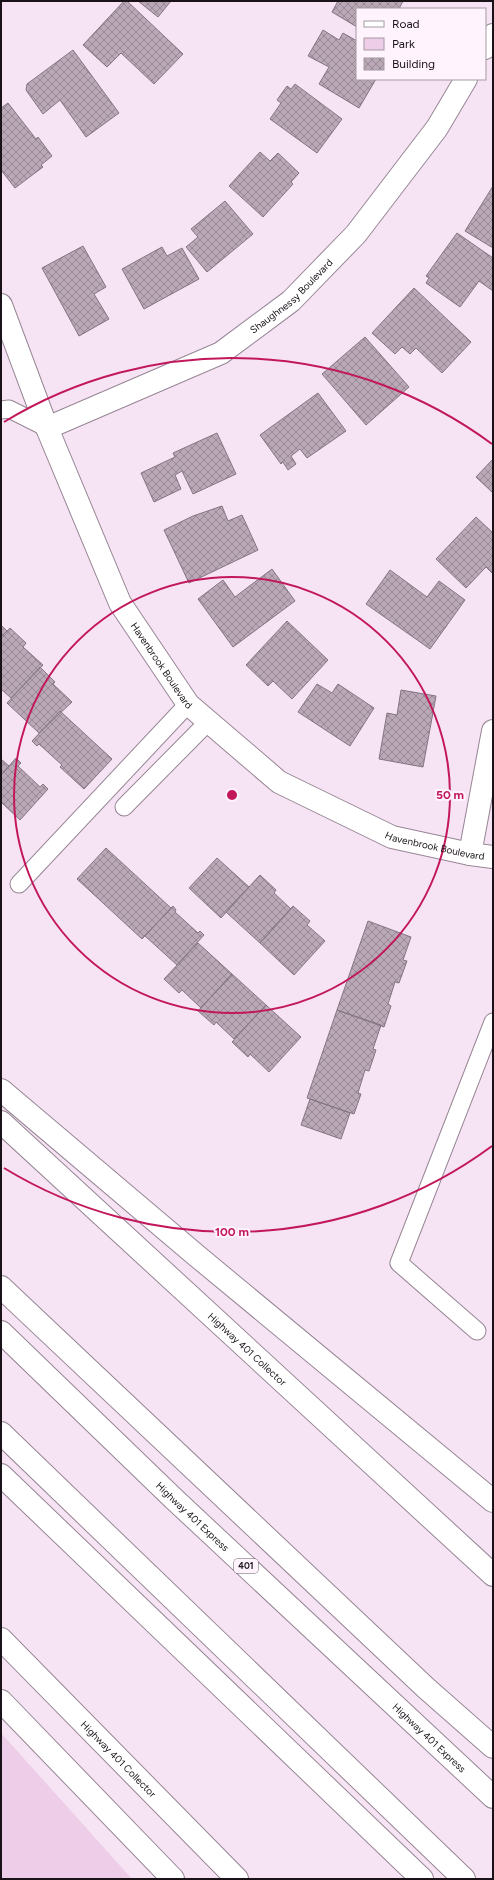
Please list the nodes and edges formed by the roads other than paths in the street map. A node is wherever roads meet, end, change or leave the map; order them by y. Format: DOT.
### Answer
graph roads {
  1 [pos="493,35"];
  2 [pos="486,46"];
  3 [pos="465,80"];
  4 [pos="1,305"];
  5 [pos="1,410"];
  6 [pos="47,428"];
  7 [pos="188,704"];
  8 [pos="208,722"];
  9 [pos="493,731"];
  10 [pos="124,807"];
  11 [pos="470,854"];
  12 [pos="493,857"];
  13 [pos="19,884"];
  14 [pos="493,1022"];
  15 [pos="1,1090"];
  16 [pos="1,1122"];
  17 [pos="1,1287"];
  18 [pos="477,1331"];
  19 [pos="1,1332"];
  20 [pos="1,1433"];
  21 [pos="1,1475"];
  22 [pos="493,1501"];
  23 [pos="493,1576"];
  24 [pos="1,1639"];
  25 [pos="1,1701"];
  26 [pos="493,1747"];
  27 [pos="493,1797"];
  28 [pos="172,1879"];
  29 [pos="237,1879"];
  30 [pos="422,1879"];
  31 [pos="464,1879"];
  1 -- 2 [label="main road"];
  3 -- 6 [label="main road, Shaughnessy Boulevard"];
  4 -- 6 [label="main road, Havenbrook Boulevard"];
  5 -- 6 [label="lane"];
  6 -- 7 [label="main road, Havenbrook Boulevard"];
  7 -- 8 [label="main road, Havenbrook Boulevard"];
  7 -- 13 [label="lane"];
  8 -- 10 [label="lane"];
  8 -- 11 [label="main road, Havenbrook Boulevard"];
  9 -- 11 [label="main road"];
  11 -- 12 [label="main road, Havenbrook Boulevard"];
  14 -- 18 [label="lane"];
  15 -- 22 [label="main road"];
  16 -- 23 [label="main road, Highway 401 Collector"];
  17 -- 26 [label="main road"];
  19 -- 27 [label="main road, Highway 401 Express / 401"];
  20 -- 31 [label="main road"];
  21 -- 30 [label="main road"];
  24 -- 29 [label="main road, Highway 401 Collector"];
  25 -- 28 [label="main road"];
}
